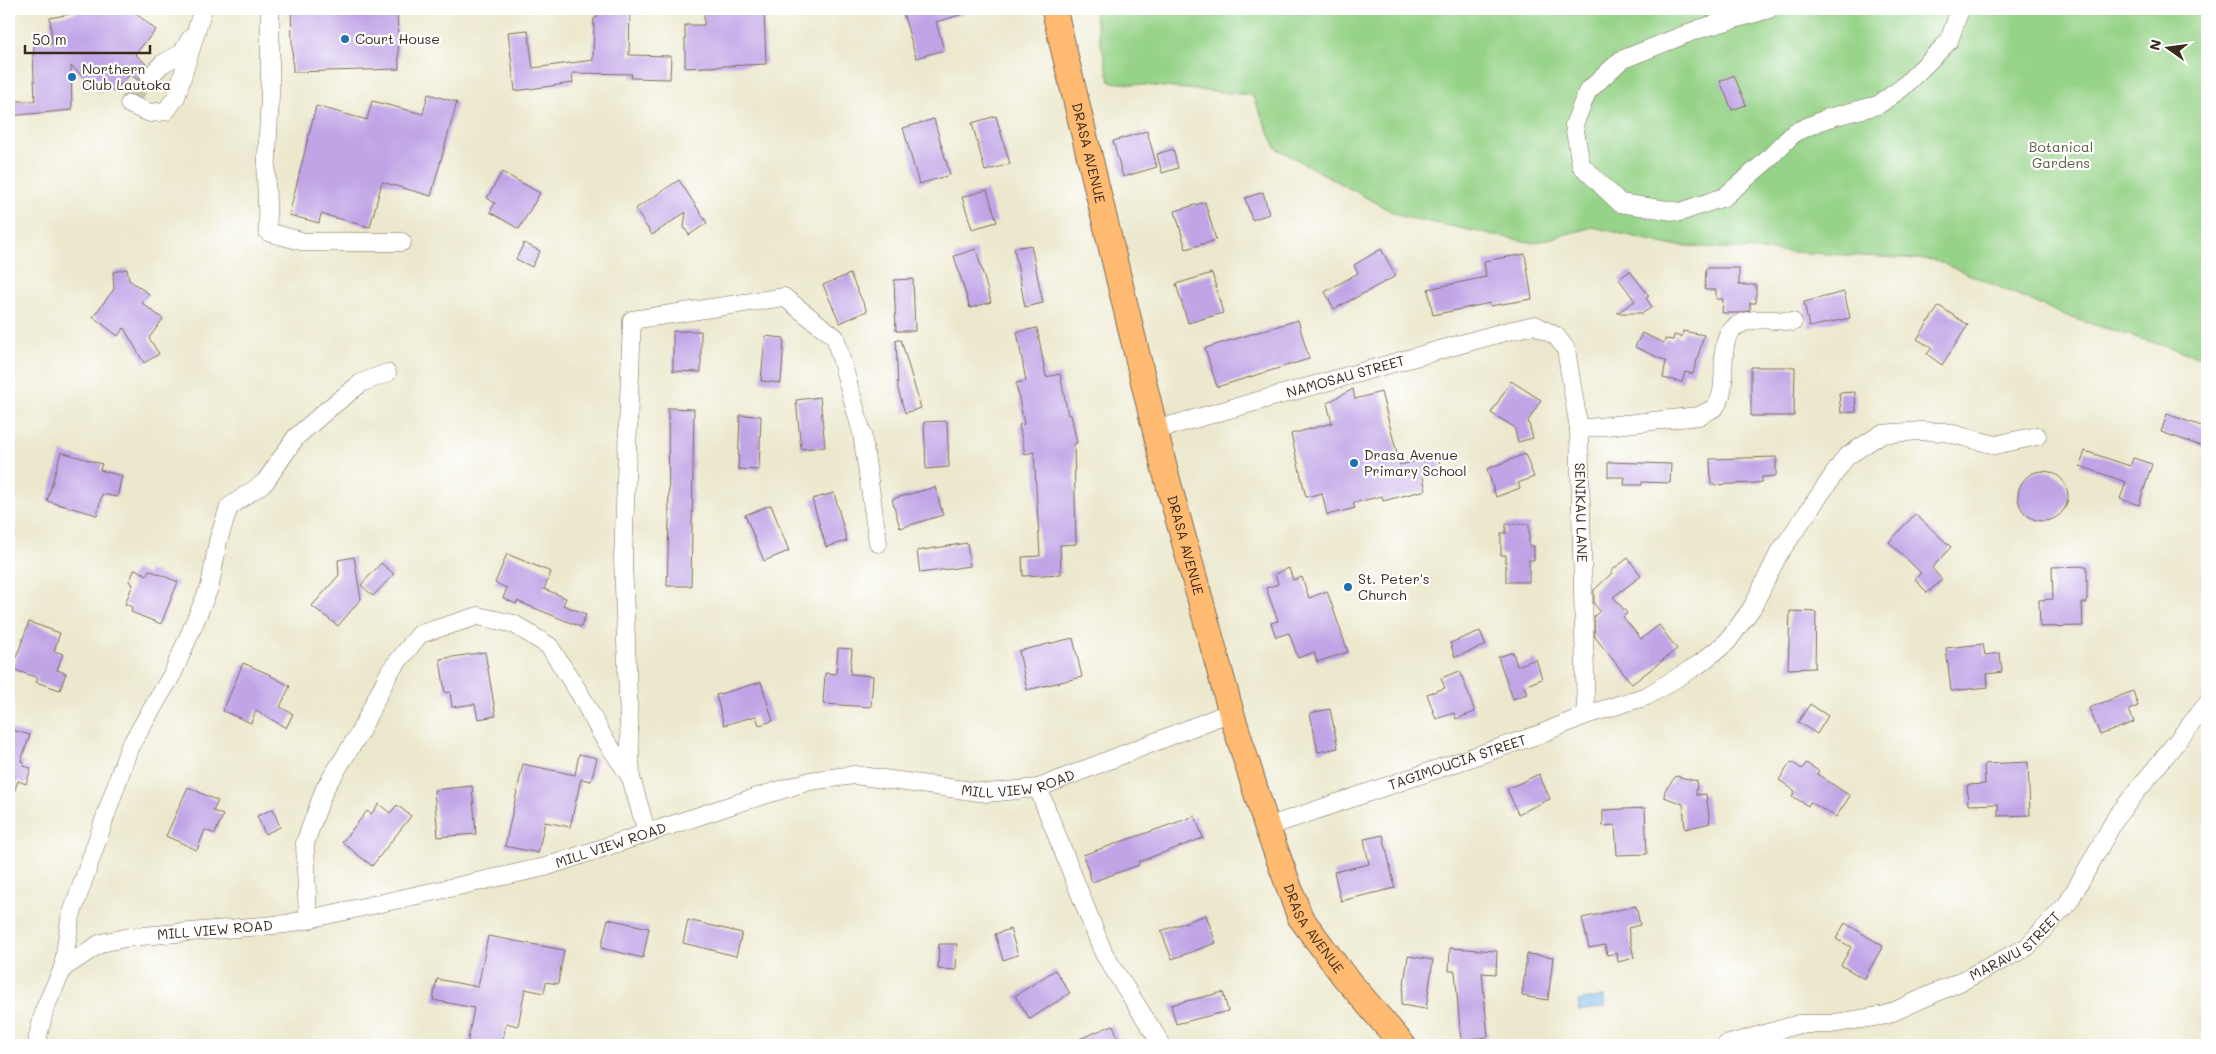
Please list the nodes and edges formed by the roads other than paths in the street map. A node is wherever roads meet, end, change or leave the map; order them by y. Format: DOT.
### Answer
graph roads {
  1 [pos="203,9"];
  2 [pos="270,9"];
  3 [pos="1054,9"];
  4 [pos="1768,9"];
  5 [pos="1960,9"];
  6 [pos="195,32"];
  7 [pos="149,77"];
  8 [pos="129,104"];
  9 [pos="402,242"];
  10 [pos="1793,322"];
  11 [pos="1535,326"];
  12 [pos="387,373"];
  13 [pos="1579,429"];
  14 [pos="1155,430"];
  15 [pos="2038,436"];
  16 [pos="878,543"];
  17 [pos="2207,704"];
  18 [pos="1231,712"];
  19 [pos="1586,716"];
  20 [pos="631,778"];
  21 [pos="1038,788"];
  22 [pos="1267,827"];
  23 [pos="647,833"];
  24 [pos="308,920"];
  25 [pos="64,968"];
  26 [pos="38,1045"];
  27 [pos="1162,1045"];
  28 [pos="1403,1045"];
  29 [pos="1726,1045"];
  1 -- 6 [label="street"];
  2 -- 9 [label="street"];
  3 -- 14 [label="highway, DRASA AVENUE"];
  4 -- 5 [label="street"];
  6 -- 7 [label="street"];
  6 -- 8 [label="street"];
  10 -- 13 [label="street"];
  11 -- 13 [label="street, SENIKAU LANE"];
  11 -- 14 [label="street, NAMOSAU STREET"];
  12 -- 25 [label="street"];
  13 -- 19 [label="street, SENIKAU LANE"];
  14 -- 18 [label="highway, DRASA AVENUE"];
  15 -- 19 [label="street, TAGIMOUCIA STREET"];
  16 -- 20 [label="street"];
  17 -- 29 [label="street, MARAVU STREET"];
  18 -- 21 [label="street, MILL VIEW ROAD"];
  18 -- 22 [label="highway, DRASA AVENUE"];
  19 -- 22 [label="street, TAGIMOUCIA STREET"];
  20 -- 23 [label="street"];
  20 -- 24 [label="street"];
  21 -- 23 [label="street, MILL VIEW ROAD"];
  21 -- 27 [label="street"];
  22 -- 28 [label="highway, DRASA AVENUE"];
  23 -- 24 [label="street, MILL VIEW ROAD"];
  24 -- 25 [label="street, MILL VIEW ROAD"];
  25 -- 26 [label="street, MILL VIEW ROAD"];
}
